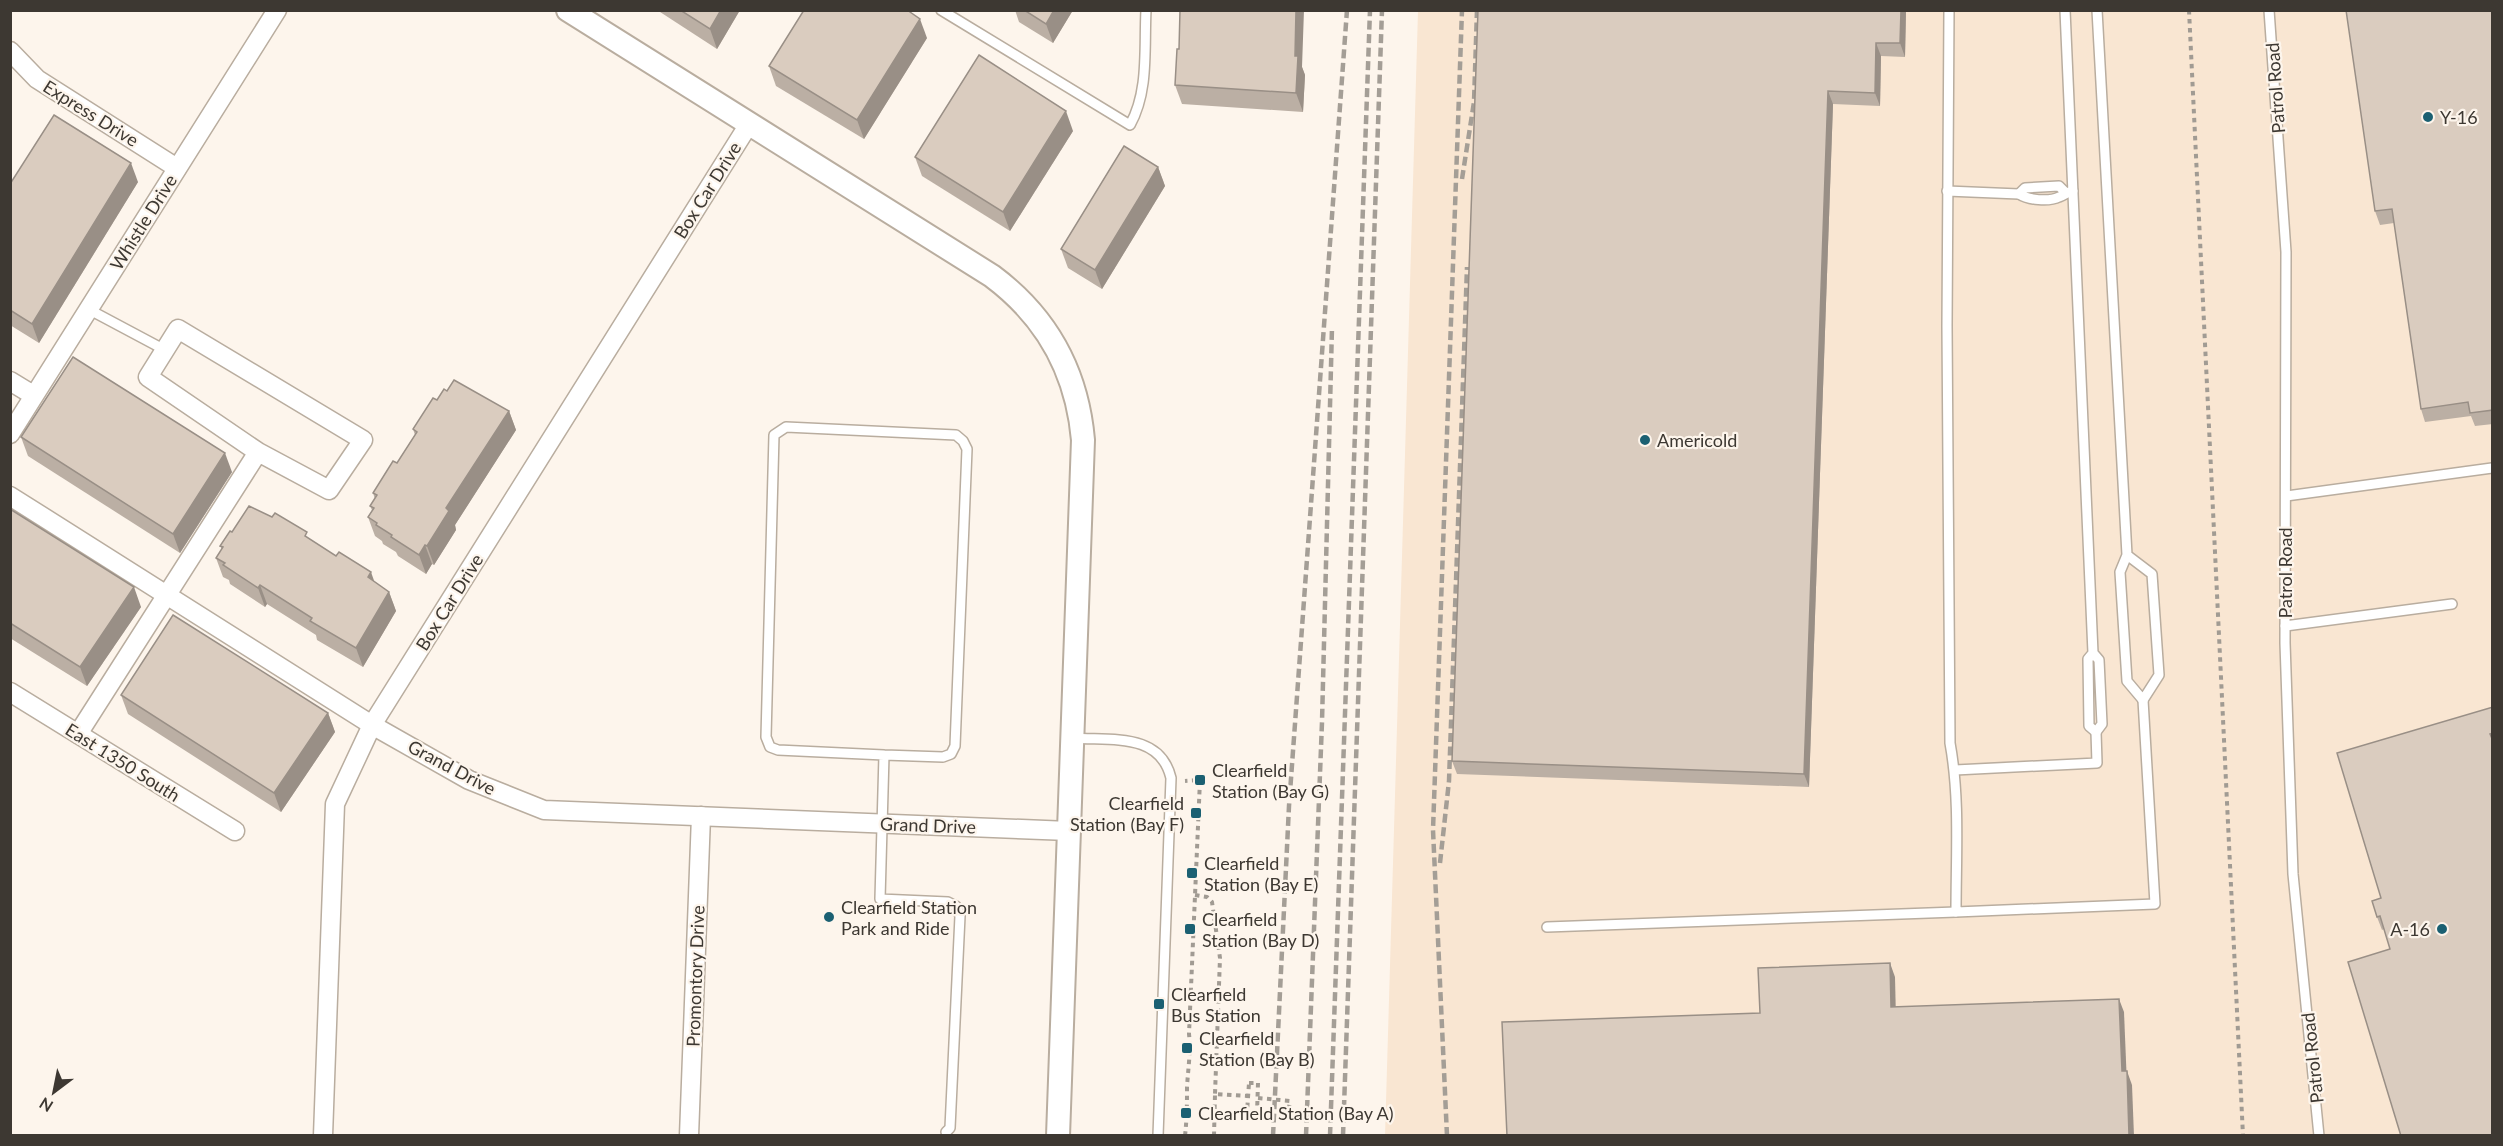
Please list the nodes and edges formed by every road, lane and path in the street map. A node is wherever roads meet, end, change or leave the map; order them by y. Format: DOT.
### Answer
graph roads {
  1 [pos="277,10"];
  2 [pos="568,10"];
  3 [pos="941,10"];
  4 [pos="1146,10"];
  5 [pos="1949,10"];
  6 [pos="2065,10"];
  7 [pos="2097,10"];
  8 [pos="2189,10"];
  9 [pos="2269,10"];
  10 [pos="10,51"];
  11 [pos="748,124"];
  12 [pos="177,168"];
  13 [pos="1947,191"];
  14 [pos="2069,192"];
  15 [pos="88,309"];
  16 [pos="165,350"];
  17 [pos="10,381"];
  18 [pos="33,395"];
  19 [pos="10,434"];
  20 [pos="258,452"];
  21 [pos="2493,468"];
  22 [pos="10,496"];
  23 [pos="2286,496"];
  24 [pos="2127,555"];
  25 [pos="165,595"];
  26 [pos="2452,604"];
  27 [pos="2285,626"];
  28 [pos="10,692"];
  29 [pos="2143,700"];
  30 [pos="372,725"];
  31 [pos="78,734"];
  32 [pos="1072,738"];
  33 [pos="884,755"];
  34 [pos="1955,770"];
  35 [pos="1171,783"];
  36 [pos="701,816"];
  37 [pos="882,824"];
  38 [pos="235,831"];
  39 [pos="1069,831"];
  40 [pos="1195,895"];
  41 [pos="1956,912"];
  42 [pos="1546,927"];
  43 [pos="1215,1094"];
  44 [pos="1248,1096"];
  45 [pos="1258,1098"];
  46 [pos="1289,1107"];
  47 [pos="946,1132"];
  48 [pos="323,1136"];
  49 [pos="689,1136"];
  50 [pos="1058,1136"];
  51 [pos="1158,1136"];
  52 [pos="1185,1136"];
  53 [pos="1214,1136"];
  54 [pos="2243,1136"];
  55 [pos="2319,1136"];
  1 -- 12 [label="street, Whistle Drive"];
  2 -- 11 [label="street"];
  3 -- 4 [label="lane"];
  5 -- 13 [label="lane"];
  6 -- 14 [label="lane"];
  7 -- 24 [label="lane"];
  8 -- 54 [label="path"];
  9 -- 23 [label="lane, Patrol Road"];
  10 -- 12 [label="street, Express Drive"];
  11 -- 30 [label="street, Box Car Drive"];
  11 -- 32 [label="street"];
  12 -- 15 [label="street, Whistle Drive"];
  13 -- 14 [label="lane"];
  13 -- 34 [label="lane"];
  14 -- 34 [label="lane"];
  15 -- 16 [label="lane"];
  15 -- 18 [label="street, Whistle Drive"];
  16 -- 20 [label="street"];
  16 -- 20 [label="street"];
  17 -- 18 [label="street"];
  18 -- 19 [label="street, Whistle Drive"];
  20 -- 25 [label="street"];
  21 -- 23 [label="lane"];
  22 -- 25 [label="street, Grand Drive"];
  23 -- 27 [label="lane, Patrol Road"];
  24 -- 29 [label="lane"];
  24 -- 29 [label="lane"];
  25 -- 30 [label="street, Grand Drive"];
  25 -- 31 [label="street"];
  26 -- 27 [label="lane"];
  27 -- 55 [label="lane, Patrol Road"];
  28 -- 31 [label="street, East 1350 South"];
  29 -- 41 [label="lane"];
  30 -- 36 [label="street, Grand Drive"];
  30 -- 48 [label="street, Box Car Drive"];
  31 -- 38 [label="street, East 1350 South"];
  32 -- 35 [label="lane"];
  32 -- 39 [label="street"];
  33 -- 33 [label="lane"];
  33 -- 37 [label="lane"];
  34 -- 41 [label="lane"];
  35 -- 40 [label="path"];
  35 -- 51 [label="lane"];
  36 -- 37 [label="street, Grand Drive"];
  36 -- 49 [label="street, Promontory Drive"];
  37 -- 39 [label="street, Grand Drive"];
  37 -- 47 [label="lane"];
  39 -- 50 [label="street"];
  40 -- 43 [label="path"];
  40 -- 52 [label="path"];
  41 -- 42 [label="lane"];
  43 -- 44 [label="path"];
  43 -- 53 [label="path"];
  44 -- 45 [label="path"];
  44 -- 45 [label="path"];
  45 -- 46 [label="path"];
}
